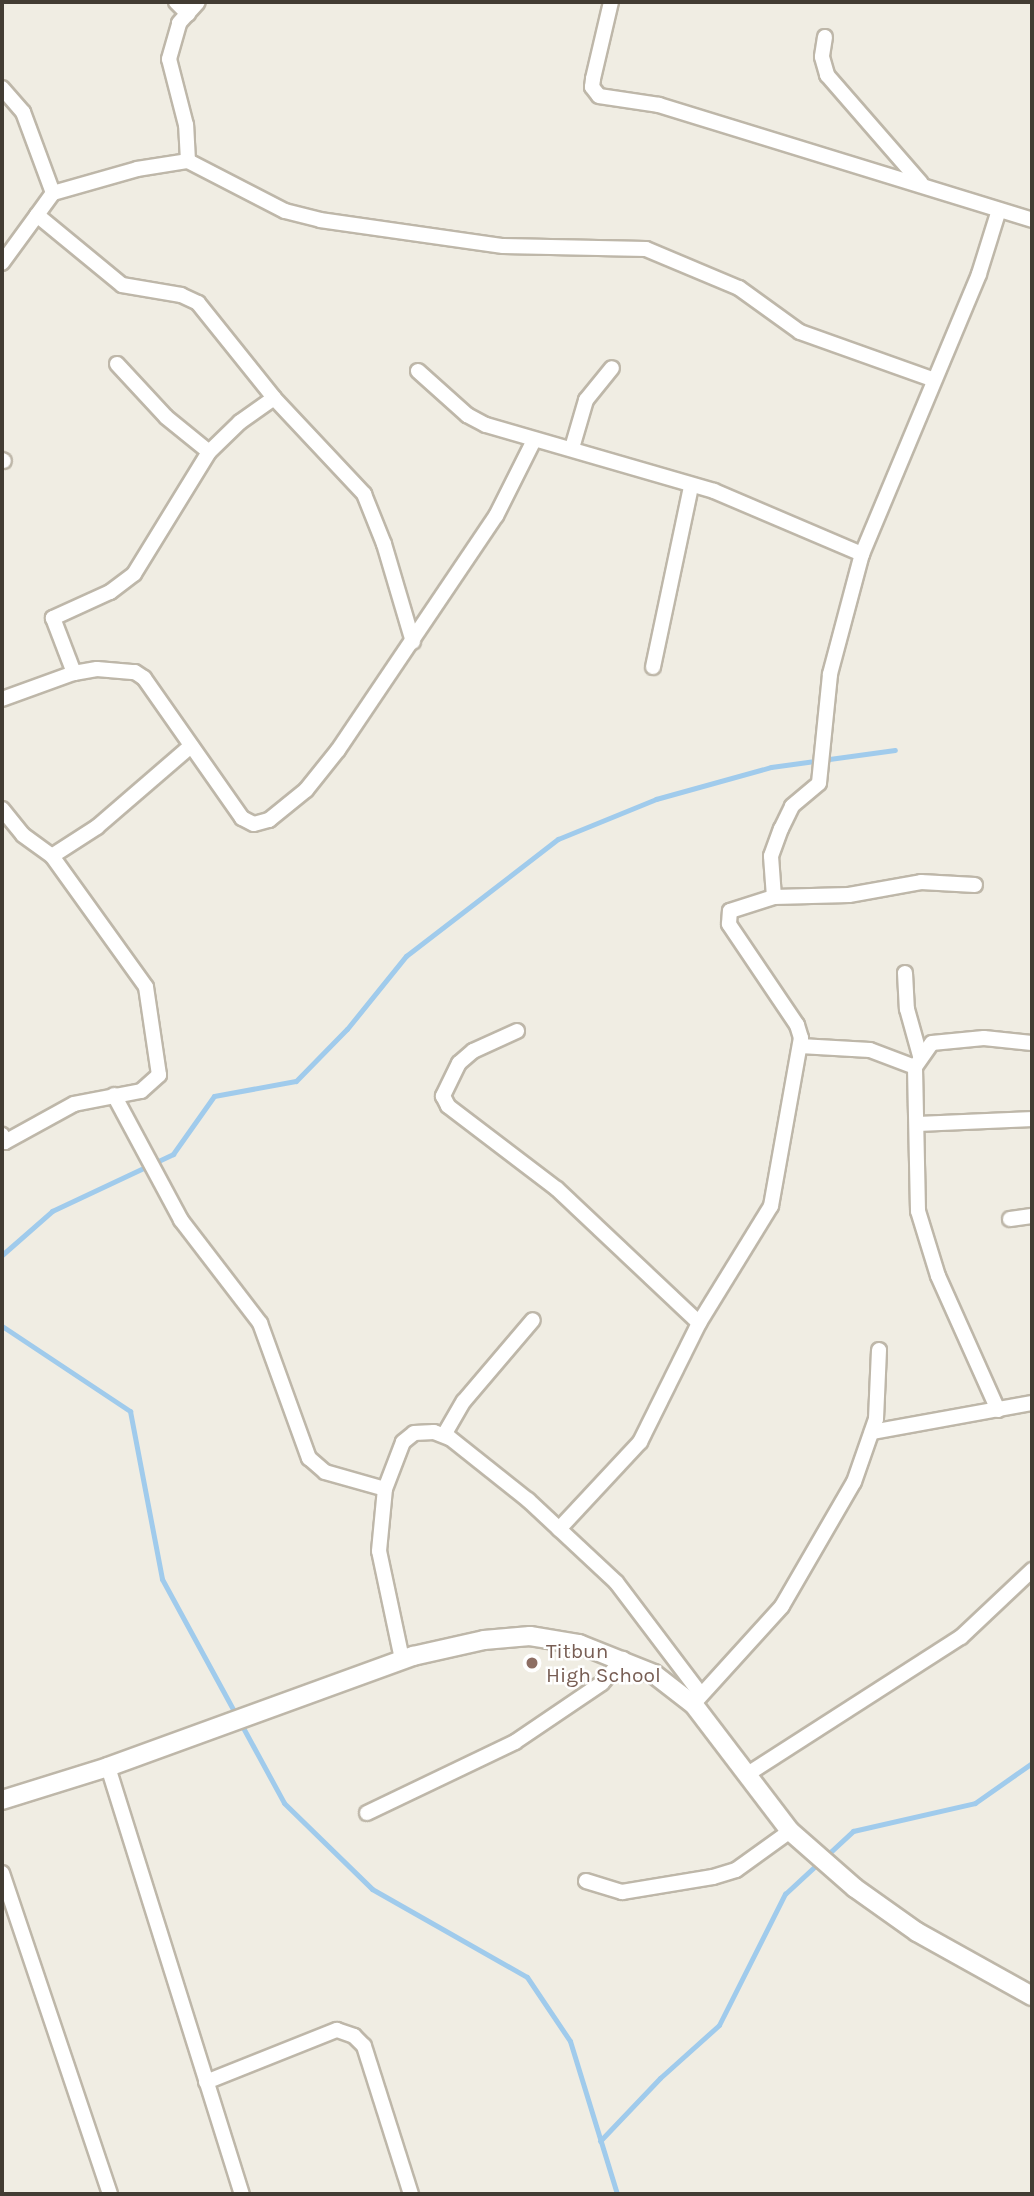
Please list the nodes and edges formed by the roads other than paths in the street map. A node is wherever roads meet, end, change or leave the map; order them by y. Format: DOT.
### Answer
graph roads {
  1 [pos="176,2"];
  2 [pos="198,2"];
  3 [pos="611,2"];
  4 [pos="188,14"];
  5 [pos="825,37"];
  6 [pos="2,88"];
  7 [pos="188,161"];
  8 [pos="922,184"];
  9 [pos="53,193"];
  10 [pos="998,213"];
  11 [pos="37,215"];
  12 [pos="1032,220"];
  13 [pos="2,263"];
  14 [pos="117,363"];
  15 [pos="612,368"];
  16 [pos="418,371"];
  17 [pos="932,379"];
  18 [pos="274,398"];
  19 [pos="533,442"];
  20 [pos="572,448"];
  21 [pos="209,452"];
  22 [pos="691,486"];
  23 [pos="862,554"];
  24 [pos="413,642"];
  25 [pos="653,667"];
  26 [pos="74,673"];
  27 [pos="2,699"];
  28 [pos="191,746"];
  29 [pos="2,809"];
  30 [pos="52,856"];
  31 [pos="975,885"];
  32 [pos="774,897"];
  33 [pos="905,973"];
  34 [pos="517,1031"];
  35 [pos="1032,1043"];
  36 [pos="800,1046"];
  37 [pos="917,1062"];
  38 [pos="114,1096"];
  39 [pos="1032,1119"];
  40 [pos="919,1124"];
  41 [pos="3,1141"];
  42 [pos="1032,1216"];
  43 [pos="1010,1219"];
  44 [pos="533,1320"];
  45 [pos="699,1323"];
  46 [pos="879,1350"];
  47 [pos="1032,1404"];
  48 [pos="998,1410"];
  49 [pos="872,1432"];
  50 [pos="444,1435"];
  51 [pos="385,1489"];
  52 [pos="559,1529"];
  53 [pos="1032,1570"];
  54 [pos="402,1659"];
  55 [pos="623,1659"];
  56 [pos="697,1699"];
  57 [pos="108,1767"];
  58 [pos="746,1775"];
  59 [pos="2,1800"];
  60 [pos="368,1813"];
  61 [pos="790,1831"];
  62 [pos="2,1873"];
  63 [pos="586,1881"];
  64 [pos="1032,1996"];
  65 [pos="206,2082"];
  66 [pos="110,2194"];
  67 [pos="242,2194"];
  68 [pos="411,2194"];
  1 -- 4 [label="street"];
  2 -- 4 [label="street"];
  3 -- 8 [label="street"];
  4 -- 7 [label="street"];
  5 -- 8 [label="street"];
  6 -- 9 [label="street"];
  7 -- 9 [label="street"];
  7 -- 17 [label="street"];
  8 -- 10 [label="street"];
  9 -- 11 [label="street"];
  10 -- 12 [label="street"];
  10 -- 17 [label="street"];
  11 -- 13 [label="street"];
  11 -- 18 [label="street"];
  14 -- 21 [label="street"];
  15 -- 20 [label="street"];
  16 -- 19 [label="street"];
  17 -- 23 [label="street"];
  18 -- 21 [label="street"];
  18 -- 24 [label="street"];
  19 -- 20 [label="street"];
  19 -- 24 [label="street"];
  20 -- 22 [label="street"];
  21 -- 26 [label="street"];
  22 -- 23 [label="street"];
  22 -- 25 [label="street"];
  23 -- 32 [label="street"];
  24 -- 28 [label="street"];
  26 -- 27 [label="street"];
  26 -- 28 [label="street"];
  28 -- 30 [label="street"];
  29 -- 30 [label="street"];
  30 -- 38 [label="street"];
  31 -- 32 [label="street"];
  32 -- 36 [label="street"];
  33 -- 37 [label="street"];
  34 -- 45 [label="street"];
  35 -- 37 [label="street"];
  36 -- 37 [label="street"];
  36 -- 45 [label="street"];
  37 -- 40 [label="street"];
  38 -- 41 [label="street"];
  38 -- 51 [label="street"];
  39 -- 40 [label="street"];
  40 -- 48 [label="street"];
  42 -- 43 [label="street"];
  44 -- 50 [label="street"];
  45 -- 52 [label="street"];
  46 -- 49 [label="street"];
  47 -- 48 [label="street"];
  48 -- 49 [label="street"];
  49 -- 56 [label="street"];
  50 -- 51 [label="street"];
  50 -- 52 [label="street"];
  51 -- 54 [label="street"];
  52 -- 56 [label="street"];
  53 -- 58 [label="street"];
  54 -- 55 [label="street"];
  54 -- 57 [label="street"];
  55 -- 56 [label="street"];
  55 -- 60 [label="street"];
  56 -- 58 [label="street"];
  57 -- 59 [label="street"];
  57 -- 65 [label="street"];
  58 -- 61 [label="street"];
  61 -- 63 [label="street"];
  61 -- 64 [label="street"];
  62 -- 66 [label="street"];
  65 -- 67 [label="street"];
  65 -- 68 [label="street"];
}
